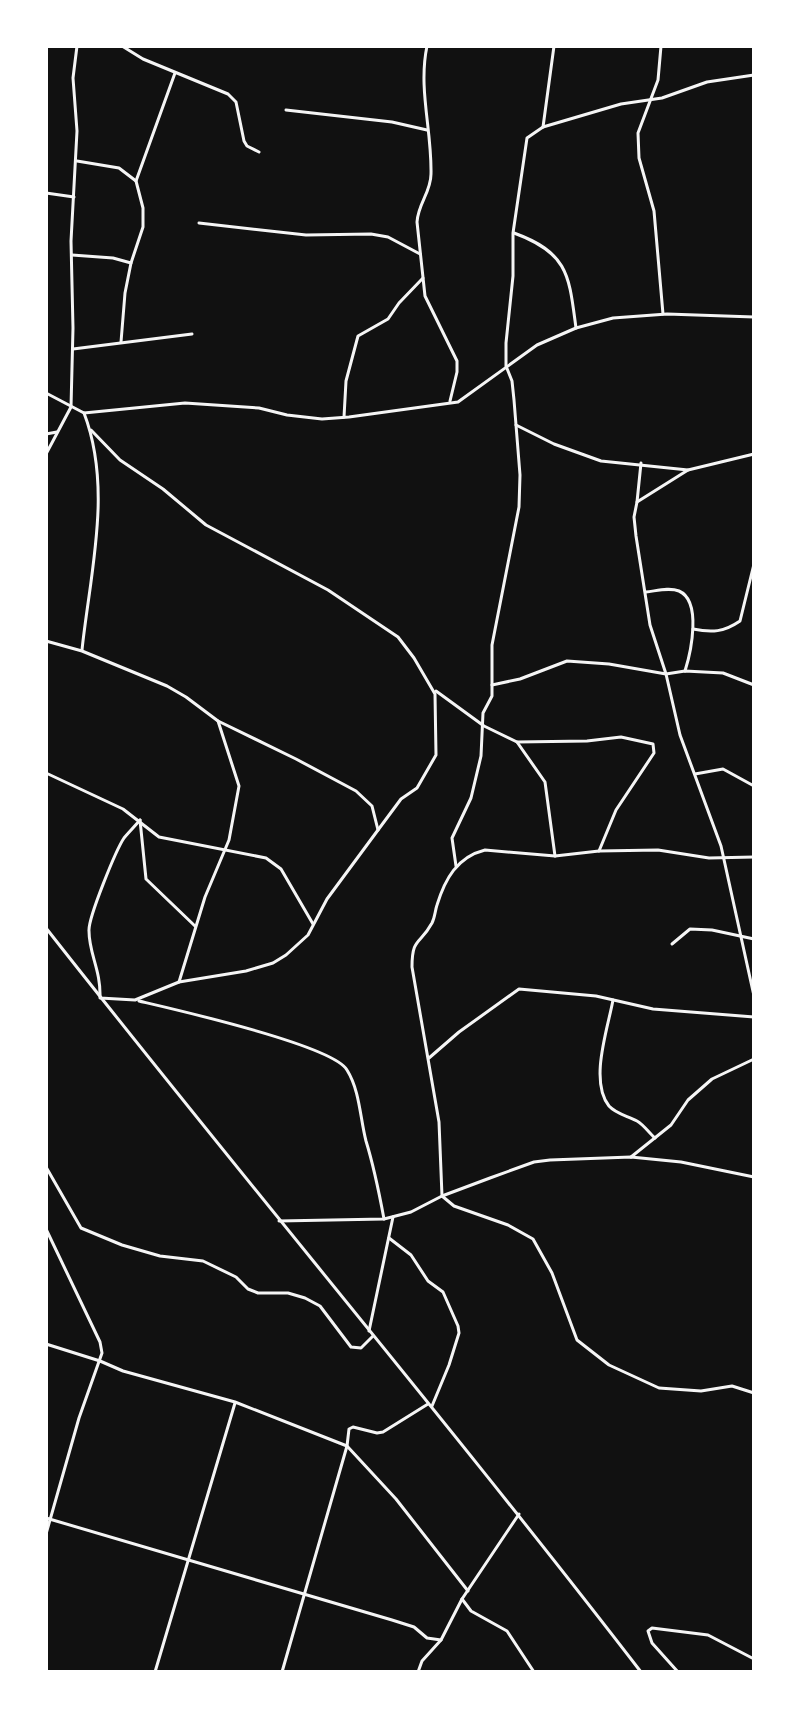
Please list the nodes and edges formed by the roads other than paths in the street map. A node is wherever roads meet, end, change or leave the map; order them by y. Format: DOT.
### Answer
graph roads {
  1 [pos="77,46"];
  2 [pos="122,46"];
  3 [pos="427,46"];
  4 [pos="554,46"];
  5 [pos="661,46"];
  6 [pos="175,73"];
  7 [pos="754,75"];
  8 [pos="650,99"];
  9 [pos="286,110"];
  10 [pos="543,127"];
  11 [pos="427,130"];
  12 [pos="259,152"];
  13 [pos="77,161"];
  14 [pos="136,181"];
  15 [pos="46,193"];
  16 [pos="74,197"];
  17 [pos="199,223"];
  18 [pos="513,233"];
  19 [pos="420,254"];
  20 [pos="71,255"];
  21 [pos="131,263"];
  22 [pos="423,278"];
  23 [pos="663,314"];
  24 [pos="754,317"];
  25 [pos="576,328"];
  26 [pos="192,334"];
  27 [pos="121,342"];
  28 [pos="72,349"];
  29 [pos="506,366"];
  30 [pos="46,393"];
  31 [pos="449,403"];
  32 [pos="71,407"];
  33 [pos="84,413"];
  34 [pos="344,417"];
  35 [pos="515,424"];
  36 [pos="91,430"];
  37 [pos="57,432"];
  38 [pos="46,434"];
  39 [pos="46,454"];
  40 [pos="754,454"];
  41 [pos="641,463"];
  42 [pos="688,470"];
  43 [pos="637,502"];
  44 [pos="754,564"];
  45 [pos="646,592"];
  46 [pos="692,628"];
  47 [pos="46,641"];
  48 [pos="82,651"];
  49 [pos="685,671"];
  50 [pos="666,674"];
  51 [pos="492,685"];
  52 [pos="754,685"];
  53 [pos="433,688"];
  54 [pos="218,721"];
  55 [pos="484,726"];
  56 [pos="517,742"];
  57 [pos="46,773"];
  58 [pos="695,774"];
  59 [pos="754,786"];
  60 [pos="140,820"];
  61 [pos="378,830"];
  62 [pos="225,851"];
  63 [pos="599,851"];
  64 [pos="555,856"];
  65 [pos="754,857"];
  66 [pos="725,859"];
  67 [pos="456,866"];
  68 [pos="313,924"];
  69 [pos="195,926"];
  70 [pos="46,928"];
  71 [pos="741,938"];
  72 [pos="754,939"];
  73 [pos="672,944"];
  74 [pos="179,982"];
  75 [pos="754,996"];
  76 [pos="100,998"];
  77 [pos="135,1000"];
  78 [pos="613,1000"];
  79 [pos="754,1017"];
  80 [pos="429,1058"];
  81 [pos="754,1059"];
  82 [pos="655,1138"];
  83 [pos="631,1157"];
  84 [pos="46,1167"];
  85 [pos="754,1177"];
  86 [pos="442,1196"];
  87 [pos="393,1216"];
  88 [pos="384,1219"];
  89 [pos="279,1221"];
  90 [pos="46,1229"];
  91 [pos="389,1238"];
  92 [pos="369,1331"];
  93 [pos="373,1336"];
  94 [pos="46,1344"];
  95 [pos="100,1361"];
  96 [pos="754,1393"];
  97 [pos="235,1402"];
  98 [pos="430,1406"];
  99 [pos="347,1446"];
  100 [pos="519,1514"];
  101 [pos="48,1519"];
  102 [pos="46,1534"];
  103 [pos="188,1561"];
  104 [pos="468,1591"];
  105 [pos="304,1595"];
  106 [pos="462,1599"];
  107 [pos="441,1640"];
  108 [pos="754,1659"];
  109 [pos="155,1672"];
  110 [pos="282,1672"];
  111 [pos="418,1672"];
  112 [pos="534,1672"];
  113 [pos="641,1672"];
  114 [pos="678,1672"];
  1 -- 13 [label="street"];
  2 -- 6 [label="street"];
  3 -- 11 [label="street"];
  4 -- 10 [label="street"];
  5 -- 8 [label="street"];
  6 -- 12 [label="street"];
  6 -- 14 [label="street"];
  7 -- 8 [label="street"];
  8 -- 10 [label="street"];
  8 -- 23 [label="street"];
  9 -- 11 [label="street"];
  10 -- 18 [label="street"];
  11 -- 19 [label="street"];
  13 -- 14 [label="street"];
  13 -- 16 [label="street"];
  14 -- 21 [label="street"];
  15 -- 16 [label="street"];
  16 -- 20 [label="street"];
  17 -- 19 [label="street"];
  18 -- 25 [label="street"];
  18 -- 29 [label="street"];
  19 -- 22 [label="street"];
  20 -- 21 [label="street"];
  20 -- 28 [label="street"];
  21 -- 27 [label="street"];
  22 -- 31 [label="street"];
  22 -- 34 [label="street"];
  23 -- 24 [label="street"];
  23 -- 25 [label="street"];
  25 -- 29 [label="street"];
  26 -- 27 [label="street"];
  27 -- 28 [label="street"];
  28 -- 32 [label="street"];
  29 -- 31 [label="street"];
  29 -- 35 [label="street"];
  30 -- 32 [label="street"];
  31 -- 34 [label="street"];
  32 -- 33 [label="street"];
  32 -- 37 [label="street"];
  33 -- 34 [label="street"];
  33 -- 36 [label="street"];
  35 -- 41 [label="street"];
  35 -- 51 [label="street"];
  36 -- 48 [label="street"];
  36 -- 53 [label="street"];
  37 -- 38 [label="street"];
  37 -- 39 [label="street"];
  40 -- 42 [label="street"];
  41 -- 42 [label="street"];
  41 -- 43 [label="street"];
  42 -- 43 [label="street"];
  43 -- 45 [label="street"];
  44 -- 46 [label="street"];
  45 -- 46 [label="street"];
  45 -- 50 [label="street"];
  46 -- 49 [label="street"];
  47 -- 48 [label="street"];
  48 -- 54 [label="street"];
  49 -- 50 [label="street"];
  49 -- 52 [label="street"];
  50 -- 51 [label="street"];
  50 -- 58 [label="street"];
  51 -- 55 [label="street"];
  53 -- 55 [label="street"];
  53 -- 61 [label="street"];
  54 -- 61 [label="street"];
  54 -- 62 [label="street"];
  55 -- 56 [label="street"];
  55 -- 67 [label="street"];
  56 -- 63 [label="street"];
  56 -- 64 [label="street"];
  57 -- 60 [label="street"];
  58 -- 59 [label="street"];
  58 -- 66 [label="street"];
  60 -- 62 [label="street"];
  60 -- 69 [label="street"];
  60 -- 76 [label="street"];
  61 -- 68 [label="street"];
  62 -- 68 [label="street"];
  62 -- 69 [label="street"];
  63 -- 64 [label="street"];
  63 -- 66 [label="street"];
  64 -- 67 [label="street"];
  65 -- 66 [label="street"];
  66 -- 71 [label="street"];
  67 -- 80 [label="street"];
  68 -- 74 [label="street"];
  69 -- 74 [label="street"];
  70 -- 76 [label="street"];
  71 -- 72 [label="street"];
  71 -- 73 [label="street"];
  71 -- 75 [label="street"];
  74 -- 77 [label="street"];
  76 -- 77 [label="street"];
  76 -- 89 [label="street"];
  77 -- 88 [label="street"];
  78 -- 79 [label="street"];
  78 -- 80 [label="street"];
  78 -- 82 [label="street"];
  80 -- 86 [label="street"];
  81 -- 82 [label="street"];
  82 -- 83 [label="street"];
  83 -- 85 [label="street"];
  83 -- 86 [label="street"];
  84 -- 93 [label="street"];
  86 -- 87 [label="street"];
  86 -- 96 [label="street"];
  87 -- 88 [label="street"];
  87 -- 91 [label="street"];
  88 -- 89 [label="street"];
  89 -- 92 [label="street"];
  90 -- 95 [label="street"];
  91 -- 92 [label="street"];
  91 -- 98 [label="street"];
  92 -- 93 [label="street"];
  93 -- 98 [label="street"];
  94 -- 95 [label="street"];
  95 -- 97 [label="street"];
  95 -- 101 [label="street"];
  97 -- 99 [label="street"];
  97 -- 103 [label="street"];
  98 -- 99 [label="street"];
  98 -- 100 [label="street"];
  99 -- 104 [label="street"];
  99 -- 105 [label="street"];
  100 -- 104 [label="street"];
  100 -- 113 [label="street"];
  101 -- 102 [label="street"];
  101 -- 103 [label="street"];
  103 -- 105 [label="street"];
  103 -- 109 [label="street"];
  104 -- 106 [label="street"];
  105 -- 107 [label="street"];
  105 -- 110 [label="street"];
  106 -- 107 [label="street"];
  106 -- 112 [label="street"];
  107 -- 111 [label="street"];
  108 -- 114 [label="street"];
}
